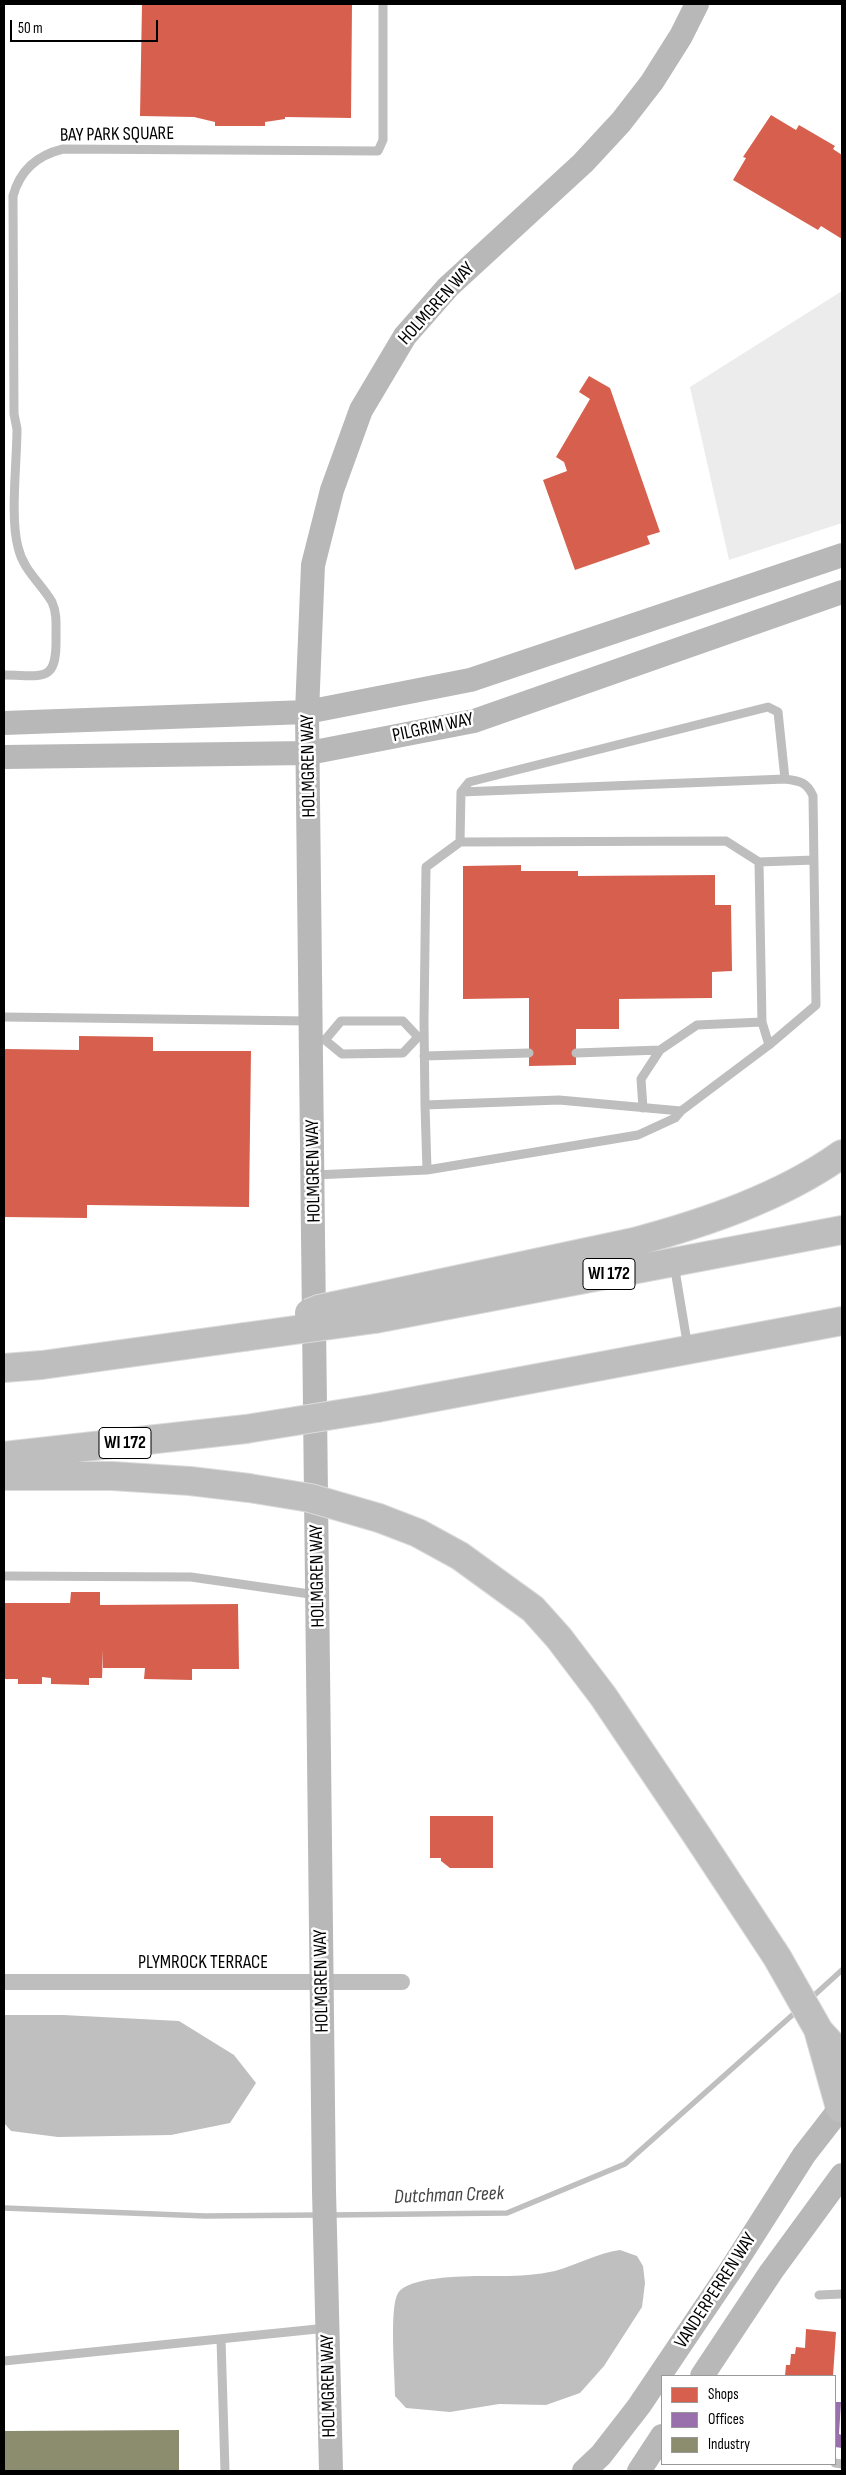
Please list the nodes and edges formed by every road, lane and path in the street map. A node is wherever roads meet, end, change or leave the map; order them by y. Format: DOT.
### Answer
graph roads {
  1 [pos="383,4"];
  2 [pos="697,4"];
  3 [pos="842,555"];
  4 [pos="842,592"];
  5 [pos="4,675"];
  6 [pos="307,712"];
  7 [pos="4,723"];
  8 [pos="309,753"];
  9 [pos="4,757"];
  10 [pos="785,780"];
  11 [pos="461,792"];
  12 [pos="460,842"];
  13 [pos="814,860"];
  14 [pos="759,862"];
  15 [pos="4,1017"];
  16 [pos="762,1022"];
  17 [pos="317,1033"];
  18 [pos="769,1045"];
  19 [pos="660,1050"];
  20 [pos="576,1053"];
  21 [pos="529,1054"];
  22 [pos="424,1056"];
  23 [pos="425,1105"];
  24 [pos="643,1108"];
  25 [pos="682,1111"];
  26 [pos="842,1154"];
  27 [pos="427,1170"];
  28 [pos="314,1175"];
  29 [pos="842,1230"];
  30 [pos="673,1262"];
  31 [pos="375,1308"];
  32 [pos="842,1321"];
  33 [pos="688,1351"];
  34 [pos="4,1368"];
  35 [pos="4,1456"];
  36 [pos="4,1476"];
  37 [pos="4,1576"];
  38 [pos="318,1595"];
  39 [pos="4,1982"];
  40 [pos="402,1982"];
  41 [pos="322,1983"];
  42 [pos="819,2031"];
  43 [pos="842,2056"];
  44 [pos="841,2107"];
  45 [pos="842,2175"];
  46 [pos="842,2294"];
  47 [pos="819,2295"];
  48 [pos="327,2328"];
  49 [pos="222,2339"];
  50 [pos="4,2361"];
  51 [pos="703,2375"];
  52 [pos="661,2438"];
  53 [pos="225,2471"];
  54 [pos="331,2471"];
  55 [pos="584,2471"];
  56 [pos="639,2471"];
  1 -- 5 [label="lane, BAY PARK SQUARE"];
  2 -- 6 [label="street, HOLMGREN WAY"];
  3 -- 6 [label="street, PILGRIM WAY"];
  4 -- 8 [label="street, PILGRIM WAY"];
  6 -- 7 [label="street, PILGRIM WAY"];
  6 -- 8 [label="street, HOLMGREN WAY"];
  8 -- 9 [label="street, PILGRIM WAY"];
  8 -- 17 [label="street, HOLMGREN WAY"];
  10 -- 11 [label="lane"];
  10 -- 11 [label="lane"];
  10 -- 13 [label="lane"];
  11 -- 12 [label="lane"];
  12 -- 14 [label="lane"];
  12 -- 22 [label="lane"];
  13 -- 14 [label="lane"];
  13 -- 18 [label="lane"];
  14 -- 16 [label="lane"];
  15 -- 17 [label="lane"];
  16 -- 18 [label="lane"];
  16 -- 19 [label="lane"];
  17 -- 17 [label="lane"];
  17 -- 28 [label="street, HOLMGREN WAY"];
  18 -- 25 [label="lane"];
  19 -- 20 [label="lane"];
  19 -- 24 [label="lane"];
  21 -- 22 [label="lane"];
  22 -- 23 [label="lane"];
  23 -- 24 [label="lane"];
  23 -- 27 [label="lane"];
  24 -- 25 [label="lane"];
  25 -- 27 [label="lane"];
  26 -- 31 [label="highway"];
  27 -- 28 [label="lane"];
  28 -- 38 [label="street, HOLMGREN WAY"];
  29 -- 30 [label="highway, WI 172"];
  30 -- 31 [label="highway, WI 172"];
  30 -- 33 [label="lane"];
  31 -- 34 [label="highway, WI 172, bridge"];
  32 -- 33 [label="highway, WI 172"];
  33 -- 35 [label="highway, WI 172, bridge"];
  36 -- 42 [label="highway, bridge"];
  37 -- 38 [label="lane"];
  38 -- 41 [label="street, HOLMGREN WAY"];
  39 -- 41 [label="street, PLYMROCK TERRACE"];
  40 -- 41 [label="street, PLYMROCK TERRACE"];
  41 -- 48 [label="street, HOLMGREN WAY"];
  42 -- 43 [label="highway"];
  42 -- 44 [label="highway"];
  44 -- 55 [label="street, VANDERPERREN WAY"];
  45 -- 51 [label="street, VANDERPERREN WAY"];
  46 -- 47 [label="lane"];
  48 -- 49 [label="lane"];
  48 -- 54 [label="street, HOLMGREN WAY"];
  49 -- 50 [label="lane"];
  49 -- 53 [label="lane"];
  52 -- 56 [label="street"];
}
